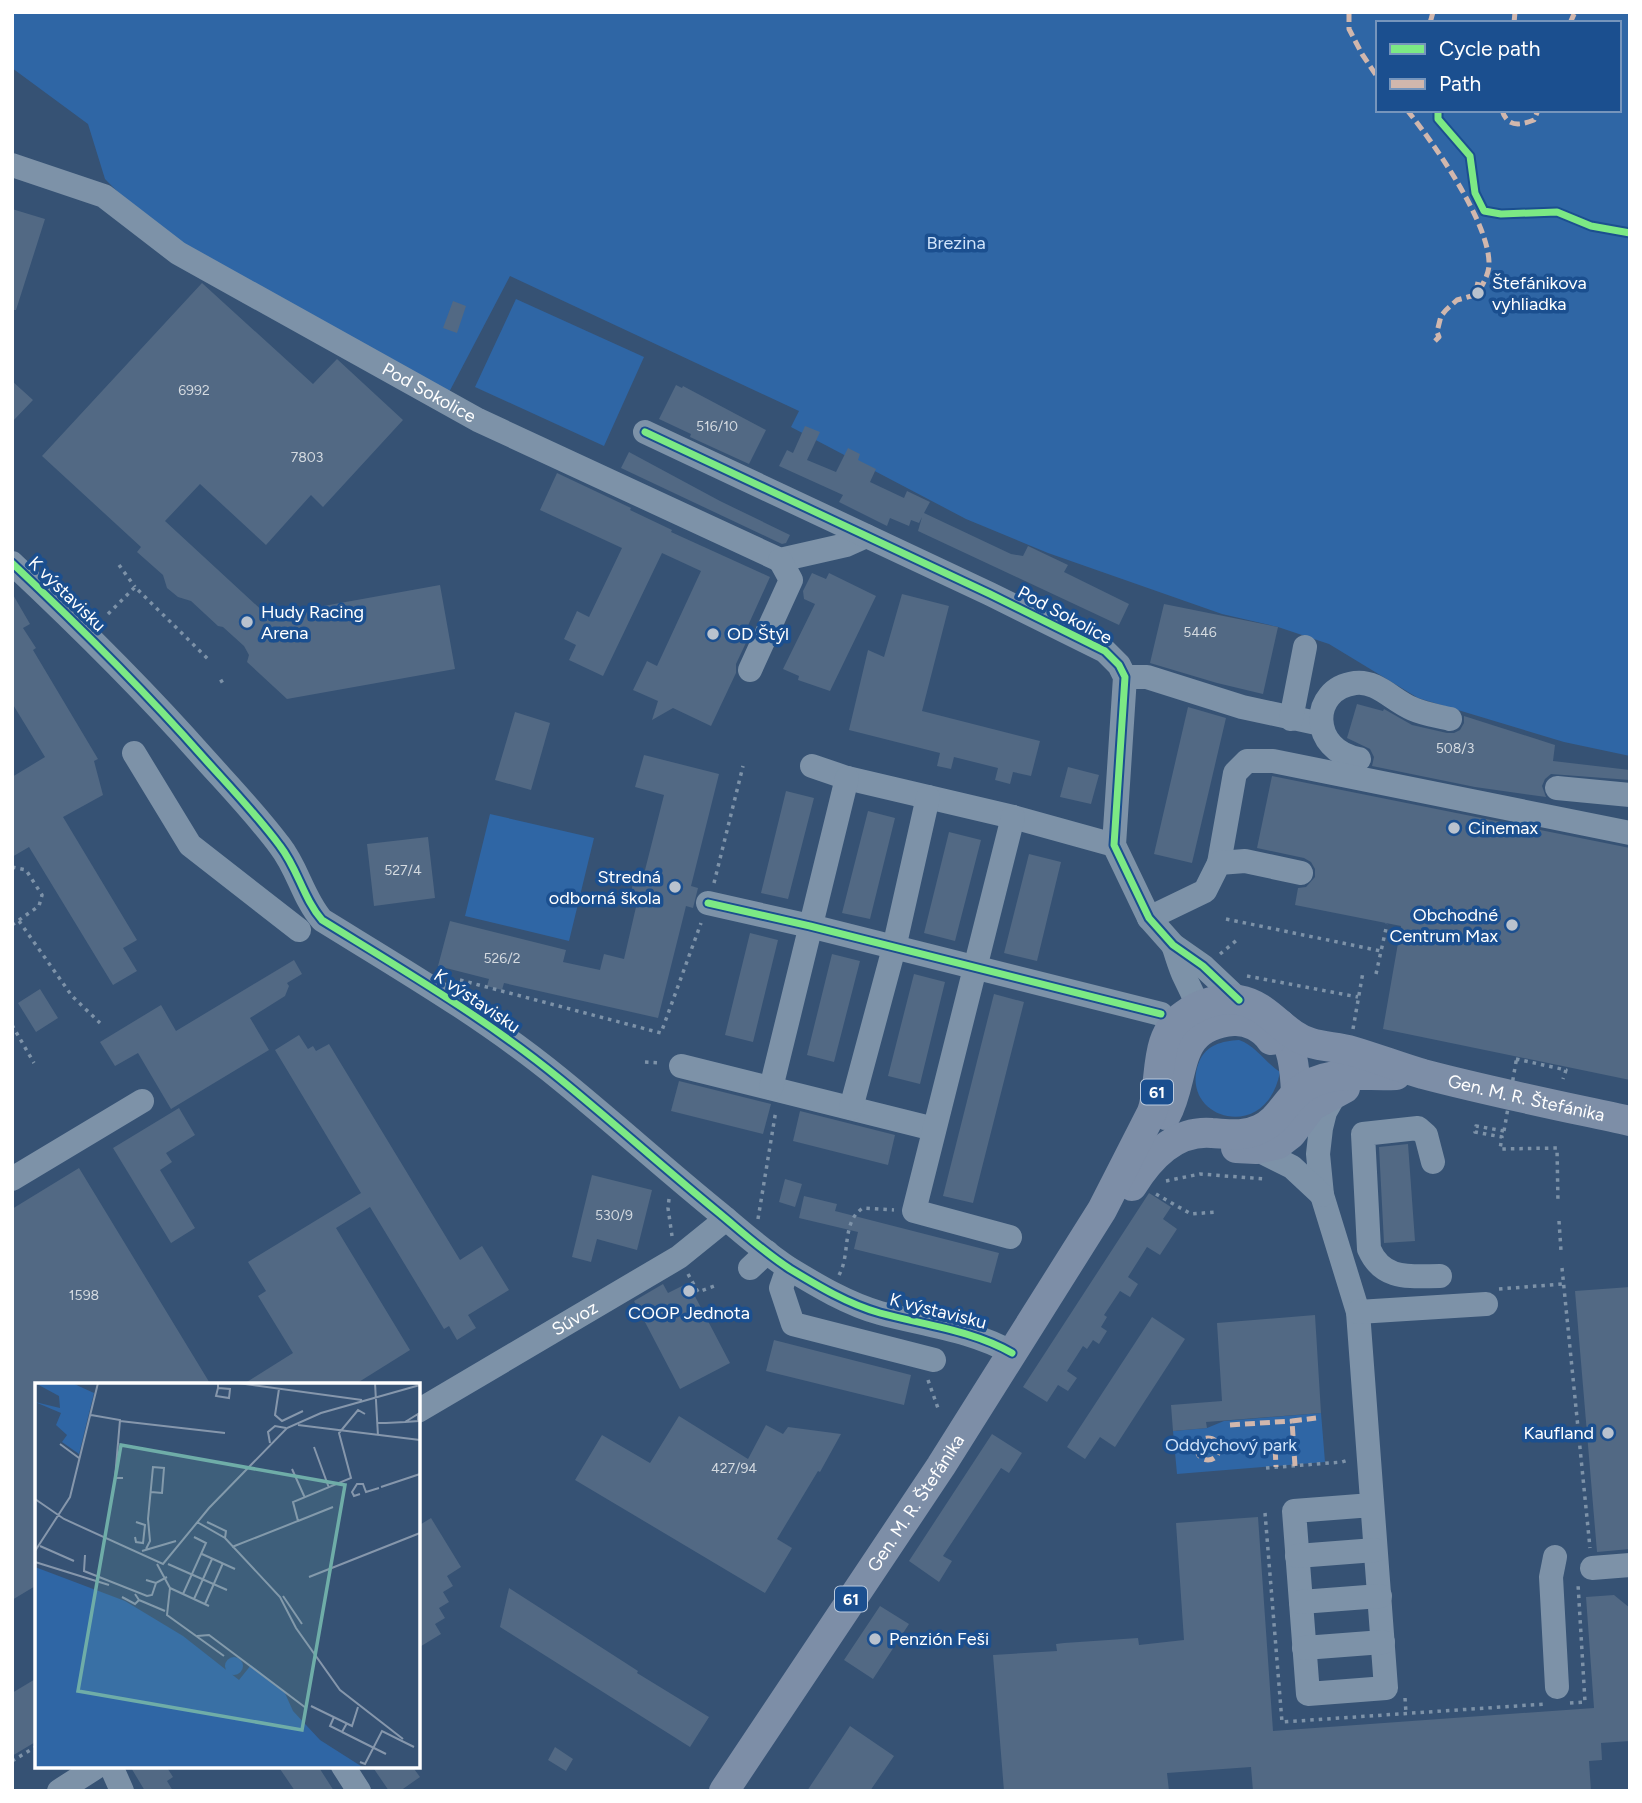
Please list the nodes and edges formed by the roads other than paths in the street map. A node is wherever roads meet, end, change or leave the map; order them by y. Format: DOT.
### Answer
graph roads {
  1 [pos="12,165"];
  2 [pos="645,432"];
  3 [pos="866,536"];
  4 [pos="780,560"];
  5 [pos="12,563"];
  6 [pos="1306,647"];
  7 [pos="750,670"];
  8 [pos="1125,677"];
  9 [pos="1291,719"];
  10 [pos="1450,719"];
  11 [pos="1321,724"];
  12 [pos="134,753"];
  13 [pos="1359,759"];
  14 [pos="812,766"];
  15 [pos="848,778"];
  16 [pos="1557,788"];
  17 [pos="1630,795"];
  18 [pos="928,797"];
  19 [pos="1013,817"];
  20 [pos="1630,833"];
  21 [pos="1114,845"];
  22 [pos="1219,863"];
  23 [pos="1301,873"];
  24 [pos="708,903"];
  25 [pos="1149,918"];
  26 [pos="810,926"];
  27 [pos="299,930"];
  28 [pos="1173,945"];
  29 [pos="894,948"];
  30 [pos="975,969"];
  31 [pos="1241,987"];
  32 [pos="1185,1018"];
  33 [pos="1280,1024"];
  34 [pos="1294,1057"];
  35 [pos="681,1066"];
  36 [pos="1382,1069"];
  37 [pos="1178,1079"];
  38 [pos="775,1089"];
  39 [pos="1337,1091"];
  40 [pos="1296,1093"];
  41 [pos="142,1101"];
  42 [pos="852,1108"];
  43 [pos="1630,1121"];
  44 [pos="1300,1122"];
  45 [pos="934,1129"];
  46 [pos="1215,1133"];
  47 [pos="1256,1149"];
  48 [pos="1318,1154"];
  49 [pos="1433,1162"];
  50 [pos="12,1179"];
  51 [pos="1141,1182"];
  52 [pos="1322,1195"];
  53 [pos="726,1219"];
  54 [pos="1010,1237"];
  55 [pos="788,1268"];
  56 [pos="1440,1276"];
  57 [pos="1488,1297"];
  58 [pos="1358,1312"];
  59 [pos="1012,1353"];
  60 [pos="930,1368"];
  61 [pos="420,1410"];
  62 [pos="1372,1505"];
  63 [pos="1376,1550"];
  64 [pos="1297,1556"];
  65 [pos="1555,1557"];
  66 [pos="1630,1565"];
  67 [pos="1592,1569"];
  68 [pos="1380,1597"];
  69 [pos="1301,1602"];
  70 [pos="1383,1642"];
  71 [pos="1304,1648"];
  72 [pos="1557,1687"];
  73 [pos="95,1768"];
  74 [pos="112,1768"];
  75 [pos="344,1768"];
  76 [pos="59,1791"];
  77 [pos="121,1791"];
  78 [pos="359,1791"];
  79 [pos="724,1791"];
  1 -- 4 [label="street, Pod Sokolice"];
  2 -- 3 [label="street, Pod Sokolice"];
  3 -- 4 [label="street"];
  3 -- 8 [label="street, Pod Sokolice"];
  4 -- 7 [label="street"];
  5 -- 53 [label="street, K výstavisku"];
  6 -- 9 [label="street"];
  8 -- 9 [label="street"];
  8 -- 21 [label="street"];
  9 -- 11 [label="street"];
  10 -- 11 [label="street"];
  11 -- 13 [label="street"];
  12 -- 27 [label="street"];
  14 -- 15 [label="street"];
  15 -- 18 [label="street"];
  15 -- 26 [label="street"];
  16 -- 17 [label="street"];
  18 -- 19 [label="street"];
  18 -- 29 [label="street"];
  19 -- 21 [label="street"];
  19 -- 30 [label="street"];
  20 -- 22 [label="street"];
  21 -- 25 [label="street"];
  22 -- 23 [label="street"];
  22 -- 25 [label="street"];
  24 -- 26 [label="street"];
  25 -- 28 [label="street"];
  26 -- 29 [label="street"];
  26 -- 38 [label="street"];
  28 -- 31 [label="street"];
  28 -- 32 [label="street"];
  29 -- 30 [label="street"];
  29 -- 42 [label="street"];
  30 -- 32 [label="street"];
  30 -- 45 [label="street"];
  31 -- 32 [label="main road"];
  31 -- 33 [label="main road, Gen. M. R. Štefánika / 61"];
  32 -- 34 [label="main road"];
  32 -- 37 [label="main road, Gen. M. R. Štefánika / 61"];
  32 -- 51 [label="main road, Gen. M. R. Štefánika / 61"];
  33 -- 34 [label="main road"];
  33 -- 36 [label="main road, Gen. M. R. Štefánika / 61"];
  34 -- 36 [label="main road, Gen. M. R. Štefánika / 61"];
  34 -- 40 [label="main road"];
  35 -- 38 [label="street"];
  36 -- 39 [label="main road"];
  36 -- 40 [label="main road, Gen. M. R. Štefánika / 61"];
  36 -- 43 [label="main road, Gen. M. R. Štefánika / 61"];
  37 -- 46 [label="main road, 61"];
  37 -- 51 [label="main road, Gen. M. R. Štefánika / 61"];
  38 -- 42 [label="street"];
  39 -- 44 [label="main road"];
  39 -- 48 [label="street"];
  40 -- 44 [label="street"];
  40 -- 46 [label="main road, Gen. M. R. Štefánika / 61"];
  41 -- 50 [label="street"];
  42 -- 45 [label="street"];
  44 -- 47 [label="main road"];
  44 -- 48 [label="street"];
  45 -- 54 [label="street"];
  46 -- 47 [label="main road, 61"];
  46 -- 51 [label="main road, Gen. M. R. Štefánika / 61"];
  47 -- 51 [label="main road"];
  47 -- 52 [label="street"];
  48 -- 52 [label="street"];
  49 -- 56 [label="street"];
  51 -- 59 [label="main road, Gen. M. R. Štefánika / 61"];
  52 -- 58 [label="street"];
  53 -- 55 [label="street, K výstavisku"];
  53 -- 61 [label="street, Súvoz"];
  55 -- 59 [label="street, K výstavisku"];
  55 -- 60 [label="street"];
  57 -- 58 [label="street"];
  58 -- 62 [label="street"];
  59 -- 79 [label="main road, Gen. M. R. Štefánika / 61"];
  62 -- 63 [label="street"];
  62 -- 64 [label="street"];
  63 -- 64 [label="street"];
  63 -- 68 [label="street"];
  64 -- 69 [label="street"];
  65 -- 72 [label="street"];
  66 -- 67 [label="street"];
  68 -- 69 [label="street"];
  68 -- 70 [label="street"];
  69 -- 71 [label="street"];
  70 -- 71 [label="street"];
  70 -- 71 [label="street"];
  73 -- 76 [label="street"];
  74 -- 77 [label="street"];
  75 -- 78 [label="street"];
}
